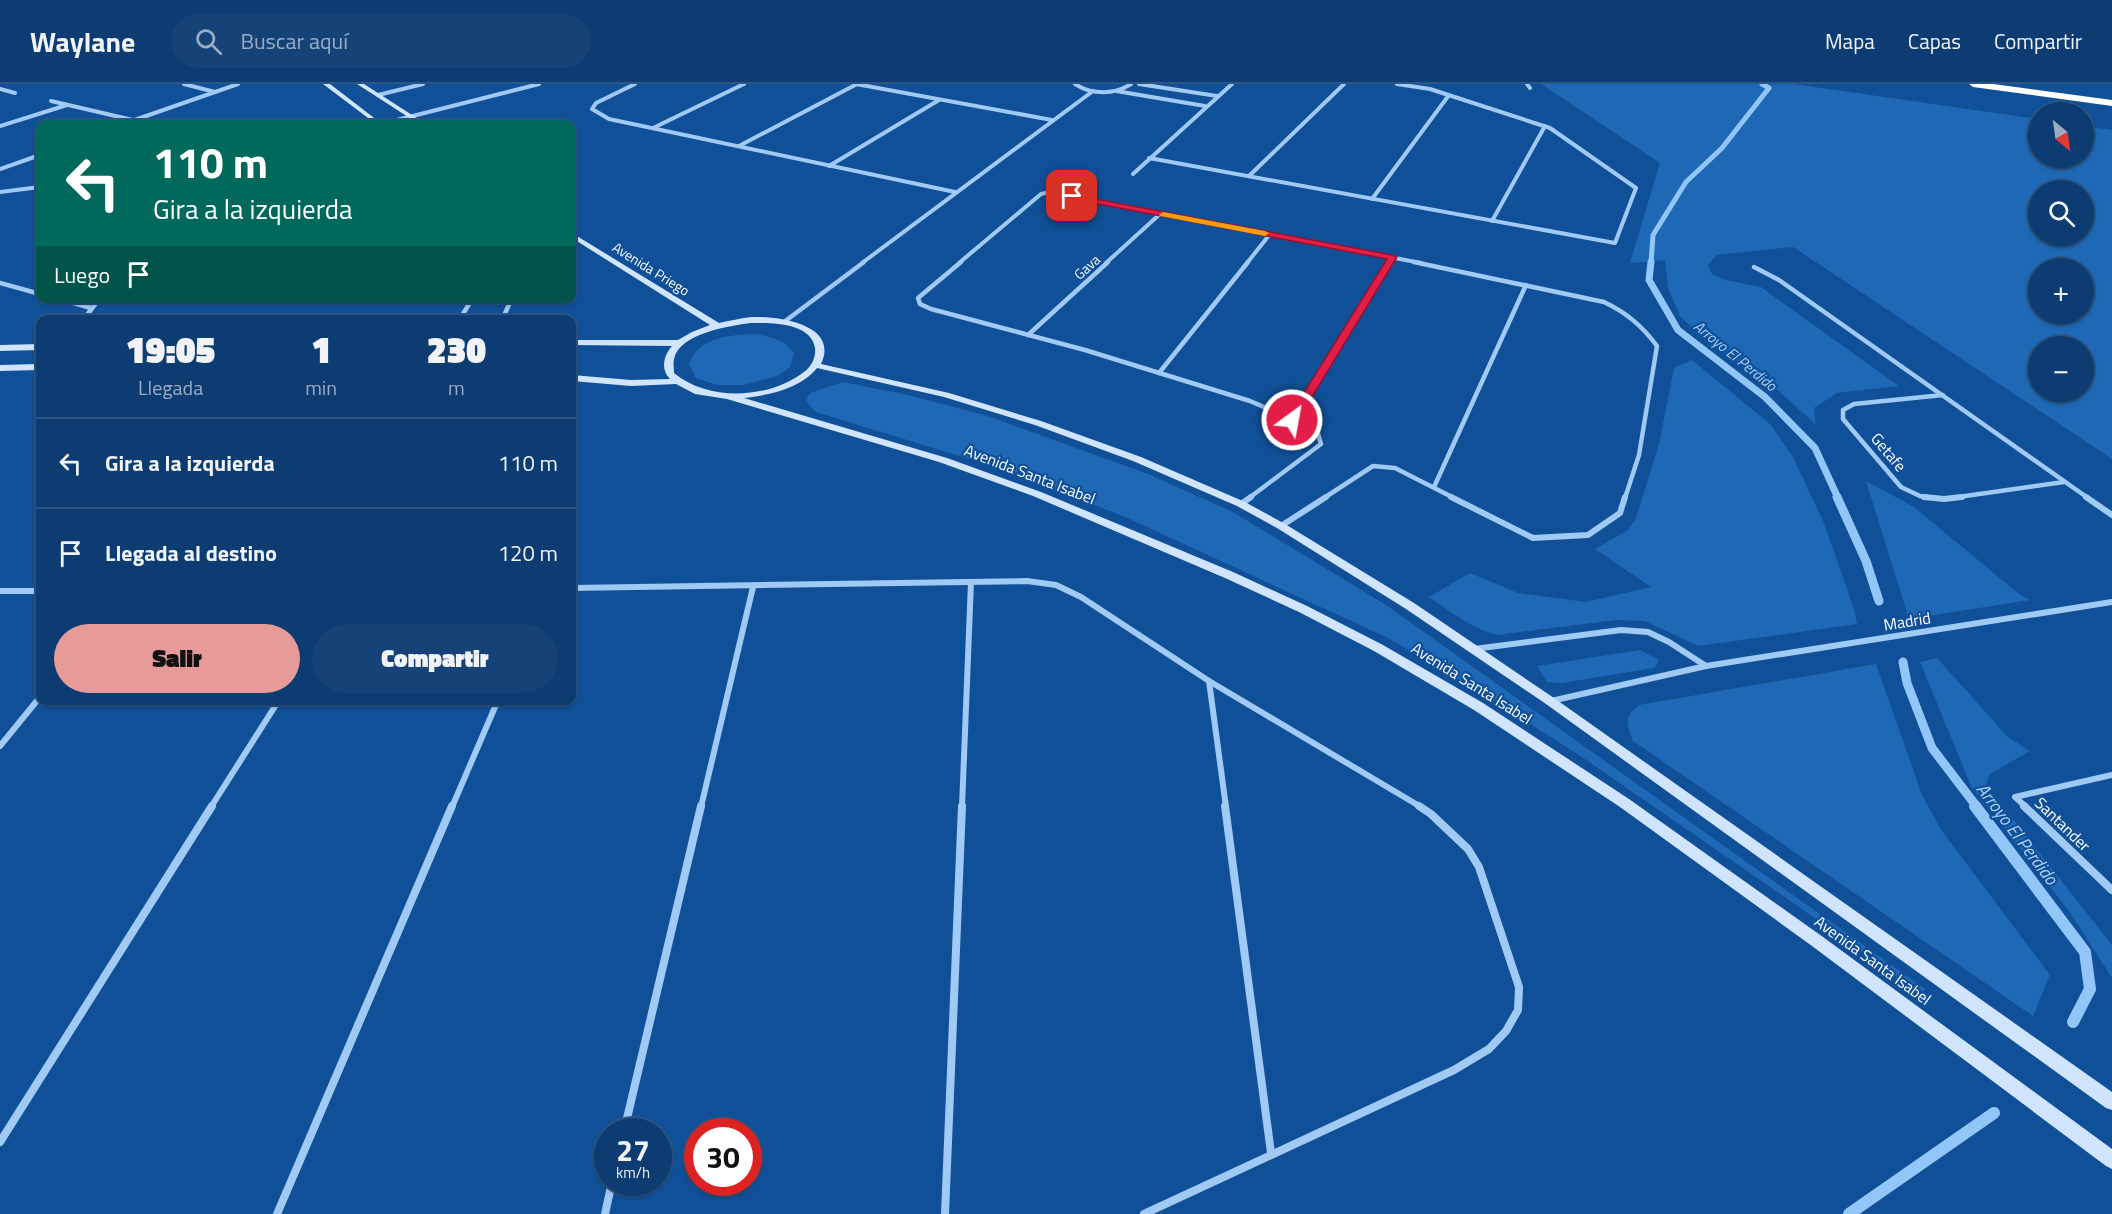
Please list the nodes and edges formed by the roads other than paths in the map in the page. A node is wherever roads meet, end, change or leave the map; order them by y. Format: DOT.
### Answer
graph roads {
  1 [pos="184,84"];
  2 [pos="238,84"];
  3 [pos="326,84"];
  4 [pos="360,84"];
  5 [pos="423,84"];
  6 [pos="539,84"];
  7 [pos="635,84"];
  8 [pos="744,84"];
  9 [pos="857,84"];
  10 [pos="1075,84"];
  11 [pos="1131,84"];
  12 [pos="1139,84"];
  13 [pos="1232,84"];
  14 [pos="1344,84"];
  15 [pos="1397,84"];
  16 [pos="1527,84"];
  17 [pos="1973,84"];
  18 [pos="1530,88"];
  19 [pos="1,90"];
  20 [pos="1093,91"];
  21 [pos="1116,91"];
  22 [pos="216,92"];
  23 [pos="15,93"];
  24 [pos="378,95"];
  25 [pos="1449,95"];
  26 [pos="1216,96"];
  27 [pos="940,99"];
  28 [pos="51,101"];
  29 [pos="2112,103"];
  30 [pos="68,105"];
  31 [pos="1205,106"];
  32 [pos="412,117"];
  33 [pos="135,120"];
  34 [pos="375,120"];
  35 [pos="398,120"];
  36 [pos="417,120"];
  37 [pos="1052,120"];
  38 [pos="0,126"];
  39 [pos="1545,126"];
  40 [pos="653,128"];
  41 [pos="739,146"];
  42 [pos="36,156"];
  43 [pos="1149,158"];
  44 [pos="829,166"];
  45 [pos="0,170"];
  46 [pos="1133,174"];
  47 [pos="1249,176"];
  48 [pos="36,188"];
  49 [pos="0,192"];
  50 [pos="955,192"];
  51 [pos="1372,199"];
  52 [pos="1160,214"];
  53 [pos="1492,221"];
  54 [pos="1270,234"];
  55 [pos="576,238"];
  56 [pos="1392,257"];
  57 [pos="1755,267"];
  58 [pos="0,284"];
  59 [pos="1526,285"];
  60 [pos="36,293"];
  61 [pos="74,303"];
  62 [pos="96,303"];
  63 [pos="91,308"];
  64 [pos="86,315"];
  65 [pos="784,322"];
  66 [pos="717,326"];
  67 [pos="1028,335"];
  68 [pos="576,342"];
  69 [pos="680,343"];
  70 [pos="5,348"];
  71 [pos="36,348"];
  72 [pos="0,357"];
  73 [pos="815,365"];
  74 [pos="36,367"];
  75 [pos="0,368"];
  76 [pos="1159,373"];
  77 [pos="576,378"];
  78 [pos="676,381"];
  79 [pos="1944,395"];
  80 [pos="728,396"];
  81 [pos="1292,420"];
  82 [pos="2064,482"];
  83 [pos="1434,487"];
  84 [pos="1240,504"];
  85 [pos="2112,515"];
  86 [pos="1281,526"];
  87 [pos="971,582"];
  88 [pos="753,587"];
  89 [pos="576,588"];
  90 [pos="0,591"];
  91 [pos="36,591"];
  92 [pos="2112,602"];
  93 [pos="1472,649"];
  94 [pos="1706,666"];
  95 [pos="1209,681"];
  96 [pos="1550,701"];
  97 [pos="36,702"];
  98 [pos="276,705"];
  99 [pos="496,705"];
  100 [pos="0,746"];
  101 [pos="2112,775"];
  102 [pos="2112,890"];
  103 [pos="2112,1102"];
  104 [pos="627,1118"];
  105 [pos="0,1142"];
  106 [pos="1271,1153"];
  107 [pos="2112,1160"];
  108 [pos="609,1196"];
  109 [pos="277,1214"];
  110 [pos="605,1214"];
  111 [pos="945,1214"];
  112 [pos="1144,1214"];
  1 -- 22 [label="street"];
  2 -- 22 [label="street"];
  3 -- 34 [label="street"];
  4 -- 24 [label="street"];
  5 -- 24 [label="street"];
  6 -- 32 [label="street"];
  7 -- 40 [label="street"];
  8 -- 40 [label="street"];
  9 -- 27 [label="street"];
  9 -- 41 [label="street"];
  10 -- 20 [label="street"];
  11 -- 21 [label="street"];
  12 -- 26 [label="street"];
  13 -- 26 [label="street"];
  14 -- 47 [label="street"];
  15 -- 25 [label="street"];
  16 -- 18 [label="street"];
  17 -- 29 [label="highway"];
  19 -- 23 [label="street"];
  20 -- 21 [label="street"];
  20 -- 37 [label="street"];
  21 -- 31 [label="street"];
  22 -- 33 [label="street"];
  24 -- 32 [label="street"];
  25 -- 39 [label="street"];
  25 -- 51 [label="street"];
  26 -- 31 [label="street"];
  27 -- 37 [label="street"];
  27 -- 44 [label="street"];
  28 -- 30 [label="street"];
  30 -- 33 [label="street"];
  30 -- 38 [label="street"];
  31 -- 43 [label="street"];
  32 -- 35 [label="street"];
  32 -- 36 [label="street"];
  37 -- 50 [label="street"];
  39 -- 53 [label="street"];
  39 -- 53 [label="street"];
  40 -- 41 [label="street"];
  41 -- 44 [label="street"];
  42 -- 45 [label="street"];
  43 -- 46 [label="street"];
  43 -- 47 [label="street"];
  44 -- 50 [label="street"];
  47 -- 51 [label="street"];
  48 -- 49 [label="street"];
  50 -- 65 [label="street"];
  51 -- 53 [label="street"];
  52 -- 54 [label="street"];
  52 -- 67 [label="street, Gava"];
  52 -- 67 [label="street"];
  54 -- 56 [label="street"];
  54 -- 76 [label="street"];
  55 -- 66 [label="street, Avenida Priego"];
  56 -- 59 [label="street"];
  56 -- 81 [label="street"];
  57 -- 79 [label="street"];
  58 -- 60 [label="street"];
  59 -- 83 [label="street"];
  59 -- 83 [label="street"];
  61 -- 63 [label="street"];
  62 -- 63 [label="street"];
  63 -- 64 [label="street"];
  65 -- 66 [label="street"];
  65 -- 73 [label="street"];
  66 -- 69 [label="street"];
  67 -- 76 [label="street"];
  68 -- 69 [label="street"];
  69 -- 78 [label="street"];
  70 -- 71 [label="street"];
  70 -- 72 [label="street"];
  73 -- 80 [label="street"];
  73 -- 84 [label="street, Avenida Santa Isabel"];
  74 -- 75 [label="street"];
  76 -- 81 [label="street"];
  77 -- 78 [label="street"];
  78 -- 80 [label="street"];
  79 -- 82 [label="street"];
  79 -- 82 [label="street, Getafe"];
  80 -- 107 [label="street, Avenida Santa Isabel"];
  81 -- 84 [label="street"];
  82 -- 85 [label="street"];
  83 -- 86 [label="street"];
  84 -- 86 [label="street, Avenida Santa Isabel"];
  86 -- 93 [label="street, Avenida Santa Isabel"];
  87 -- 88 [label="street"];
  87 -- 95 [label="street"];
  87 -- 111 [label="street"];
  88 -- 89 [label="street"];
  88 -- 104 [label="street"];
  90 -- 91 [label="street"];
  92 -- 94 [label="street, Madrid"];
  93 -- 94 [label="street"];
  93 -- 96 [label="street, Avenida Santa Isabel"];
  94 -- 96 [label="street, Madrid"];
  95 -- 106 [label="street"];
  95 -- 106 [label="street"];
  96 -- 103 [label="street, Avenida Santa Isabel"];
  97 -- 100 [label="street"];
  98 -- 105 [label="street"];
  99 -- 109 [label="street"];
  101 -- 102 [label="street, Santander"];
  106 -- 112 [label="street"];
  108 -- 110 [label="street"];
}
